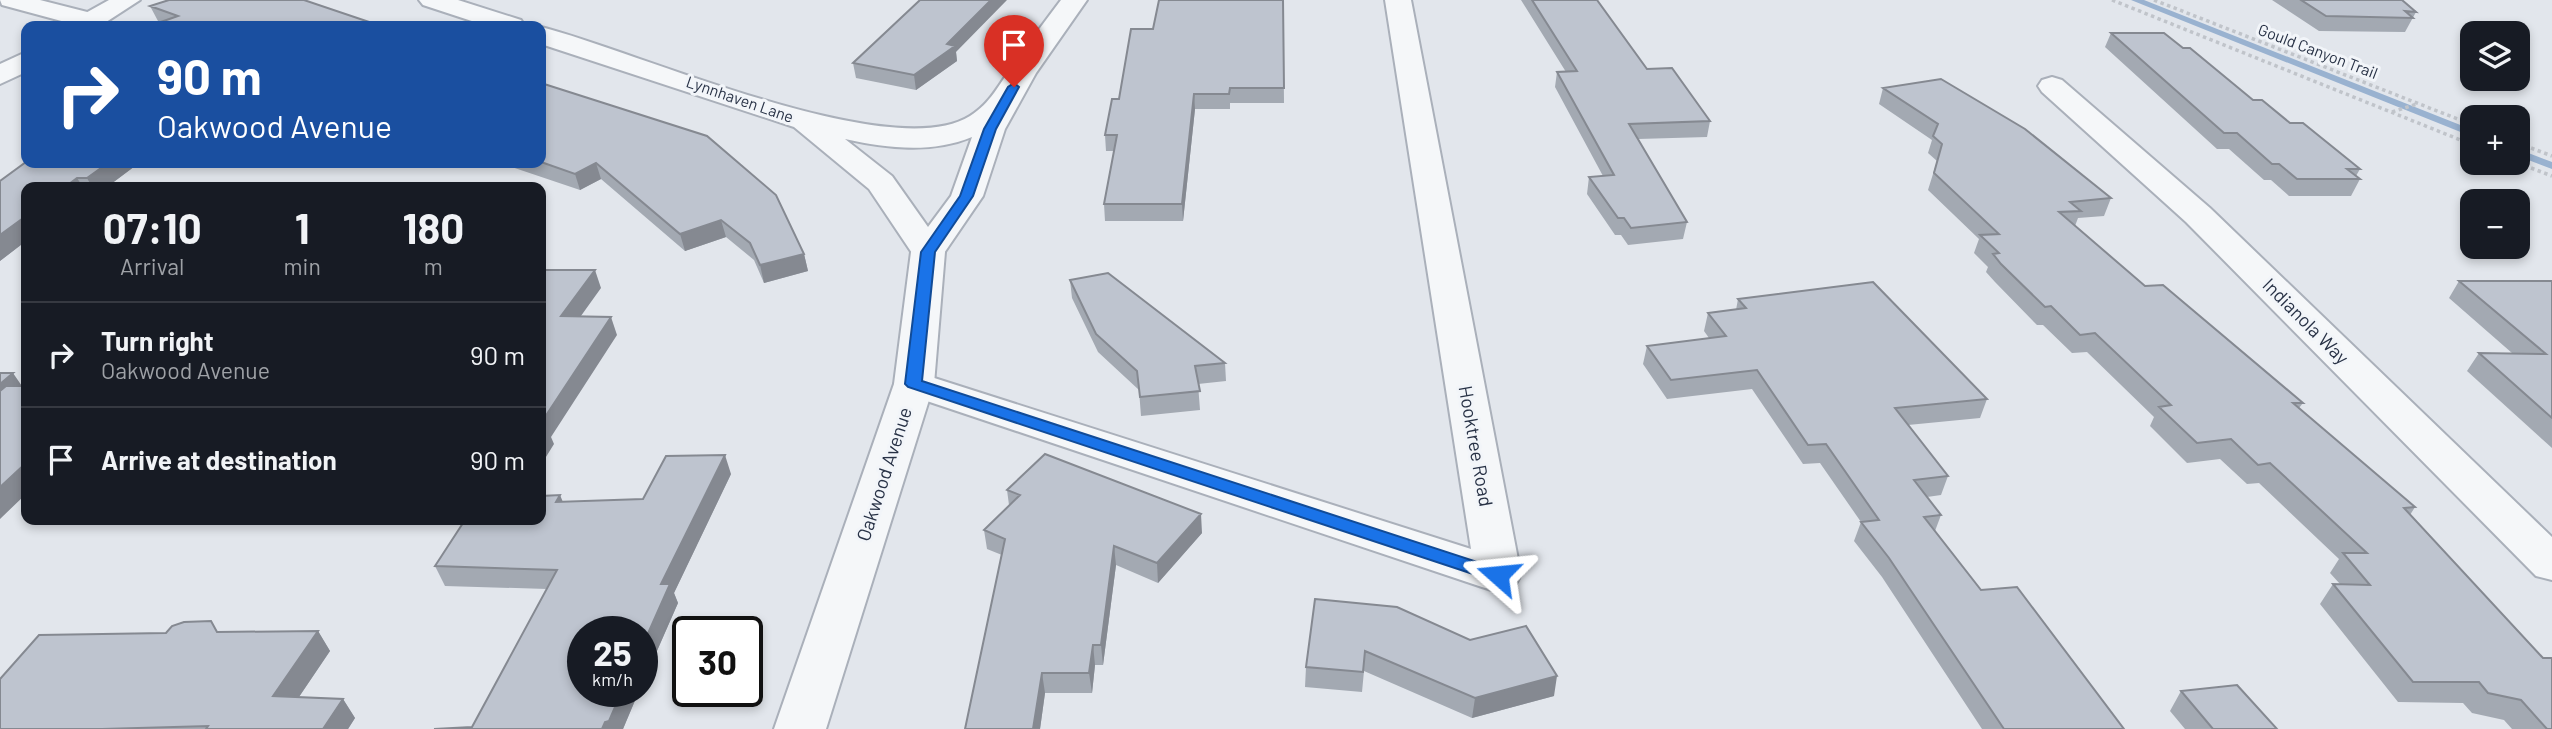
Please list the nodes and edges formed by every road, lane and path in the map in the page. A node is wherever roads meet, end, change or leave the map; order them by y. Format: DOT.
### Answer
graph roads {
  1 [pos="11,0"];
  2 [pos="127,0"];
  3 [pos="1074,0"];
  4 [pos="1398,0"];
  5 [pos="2112,0"];
  6 [pos="2154,0"];
  7 [pos="448,2"];
  8 [pos="77,21"];
  9 [pos="91,21"];
  10 [pos="499,21"];
  11 [pos="546,37"];
  12 [pos="21,63"];
  13 [pos="0,76"];
  14 [pos="2052,86"];
  15 [pos="1005,102"];
  16 [pos="2418,104"];
  17 [pos="2392,113"];
  18 [pos="2460,120"];
  19 [pos="804,121"];
  20 [pos="2460,140"];
  21 [pos="2530,148"];
  22 [pos="2552,156"];
  23 [pos="2530,168"];
  24 [pos="2552,176"];
  25 [pos="928,252"];
  26 [pos="914,384"];
  27 [pos="2552,564"];
  28 [pos="800,729"];
  1 -- 8 [label="street"];
  2 -- 9 [label="street"];
  3 -- 15 [label="street, Oakwood Avenue"];
  4 -- 26 [label="street, Hooktree Road"];
  5 -- 17 [label="path"];
  6 -- 16 [label="path, Gould Canyon Trail"];
  7 -- 10 [label="street"];
  11 -- 19 [label="street, Lynnhaven Lane"];
  12 -- 13 [label="street"];
  14 -- 27 [label="street, Indianola Way"];
  15 -- 19 [label="street"];
  15 -- 25 [label="street, Oakwood Avenue"];
  16 -- 17 [label="path"];
  16 -- 18 [label="path, Gould Canyon Trail"];
  17 -- 20 [label="path"];
  19 -- 25 [label="street, Lynnhaven Lane"];
  21 -- 22 [label="path"];
  23 -- 24 [label="path"];
  25 -- 26 [label="street, Oakwood Avenue"];
  26 -- 28 [label="street, Oakwood Avenue"];
}
